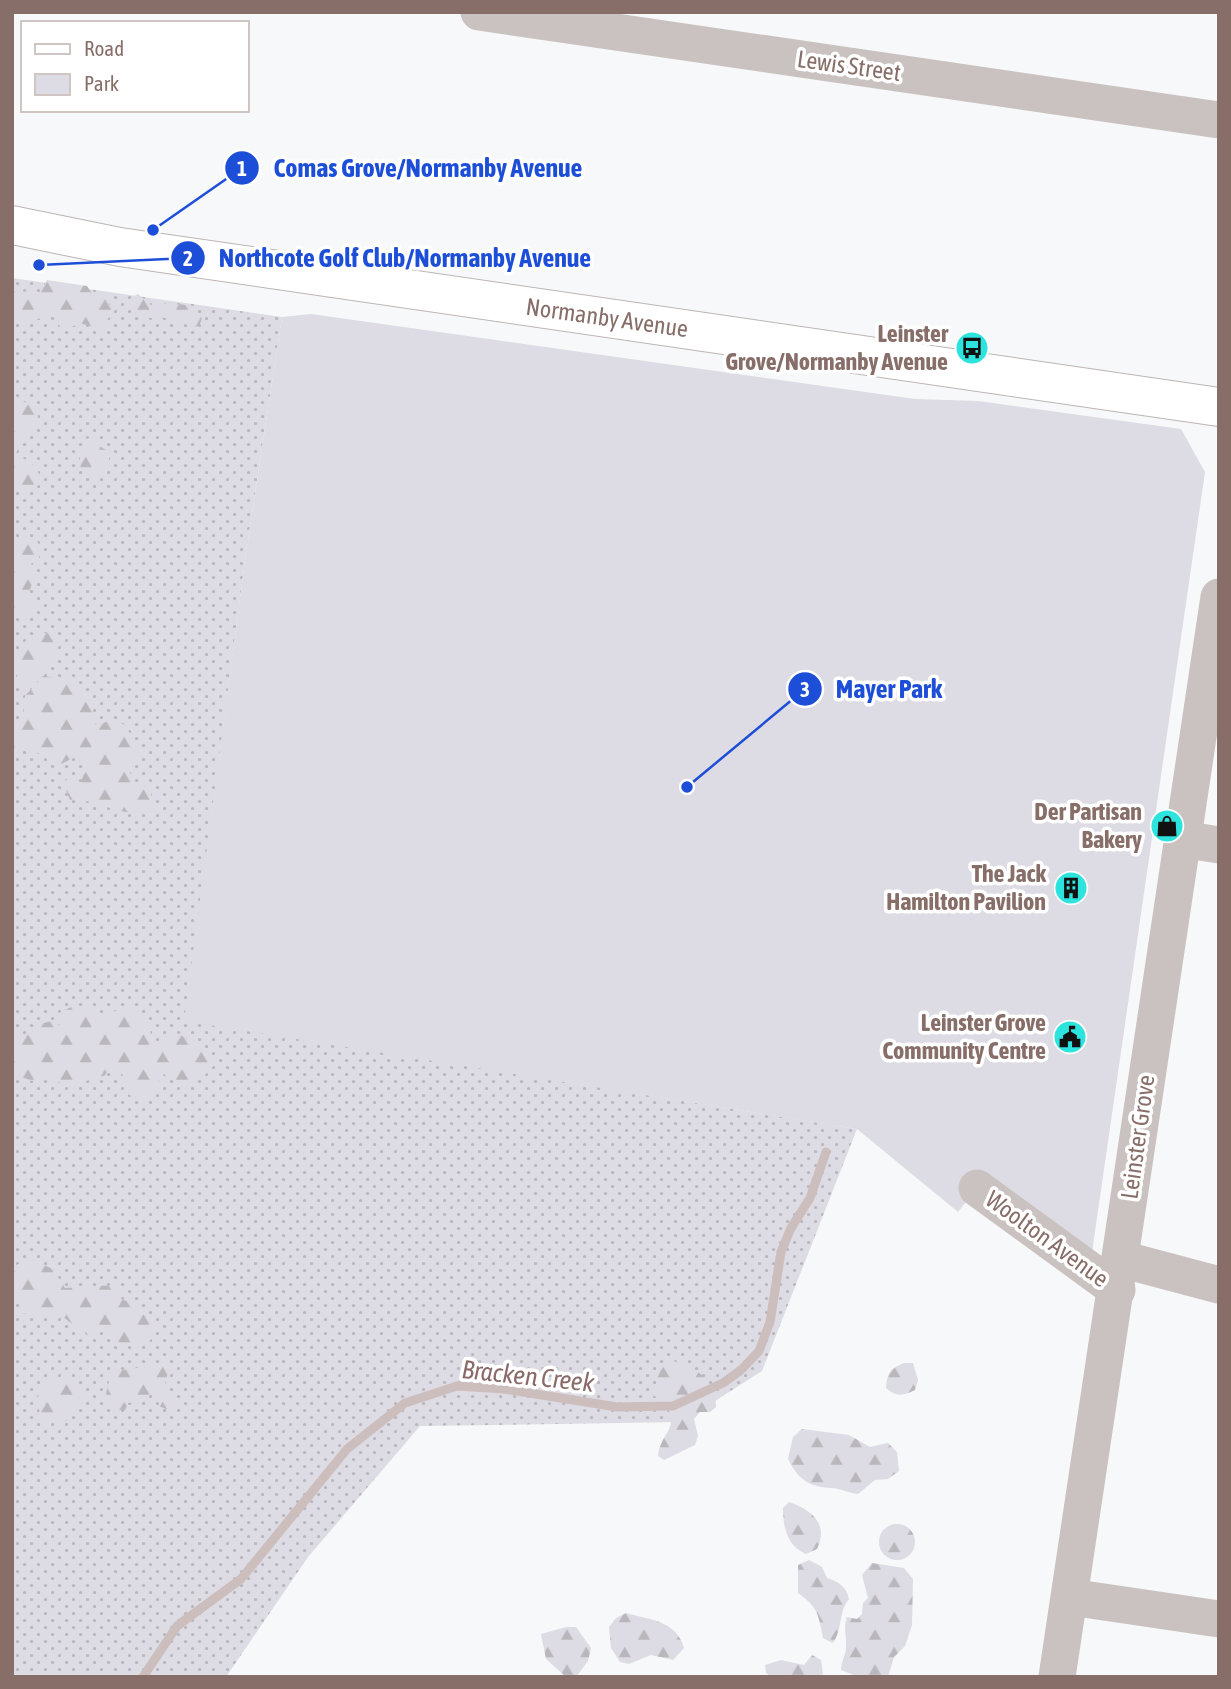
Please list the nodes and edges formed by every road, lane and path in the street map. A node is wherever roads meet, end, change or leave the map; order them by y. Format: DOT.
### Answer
graph roads {
  1 [pos="479,12"];
  2 [pos="1219,120"];
  3 [pos="12,225"];
  4 [pos="12,245"];
  5 [pos="120,247"];
  6 [pos="1219,407"];
  7 [pos="1219,597"];
  8 [pos="1182,839"];
  9 [pos="1219,845"];
  10 [pos="977,1188"];
  11 [pos="1118,1277"];
  12 [pos="1215,1285"];
  13 [pos="1070,1597"];
  14 [pos="1219,1619"];
  15 [pos="1057,1677"];
  1 -- 2 [label="street, Lewis Street"];
  3 -- 5 [label="main road, Normanby Avenue"];
  4 -- 5 [label="main road, Normanby Avenue"];
  5 -- 6 [label="main road, Normanby Avenue"];
  7 -- 8 [label="street, Leinster Grove"];
  8 -- 9 [label="street"];
  8 -- 11 [label="street, Leinster Grove"];
  10 -- 11 [label="street, Woolton Avenue"];
  11 -- 12 [label="street, Woolton Avenue"];
  11 -- 13 [label="street, Leinster Grove"];
  13 -- 14 [label="street"];
  13 -- 15 [label="street, Leinster Grove"];
}
